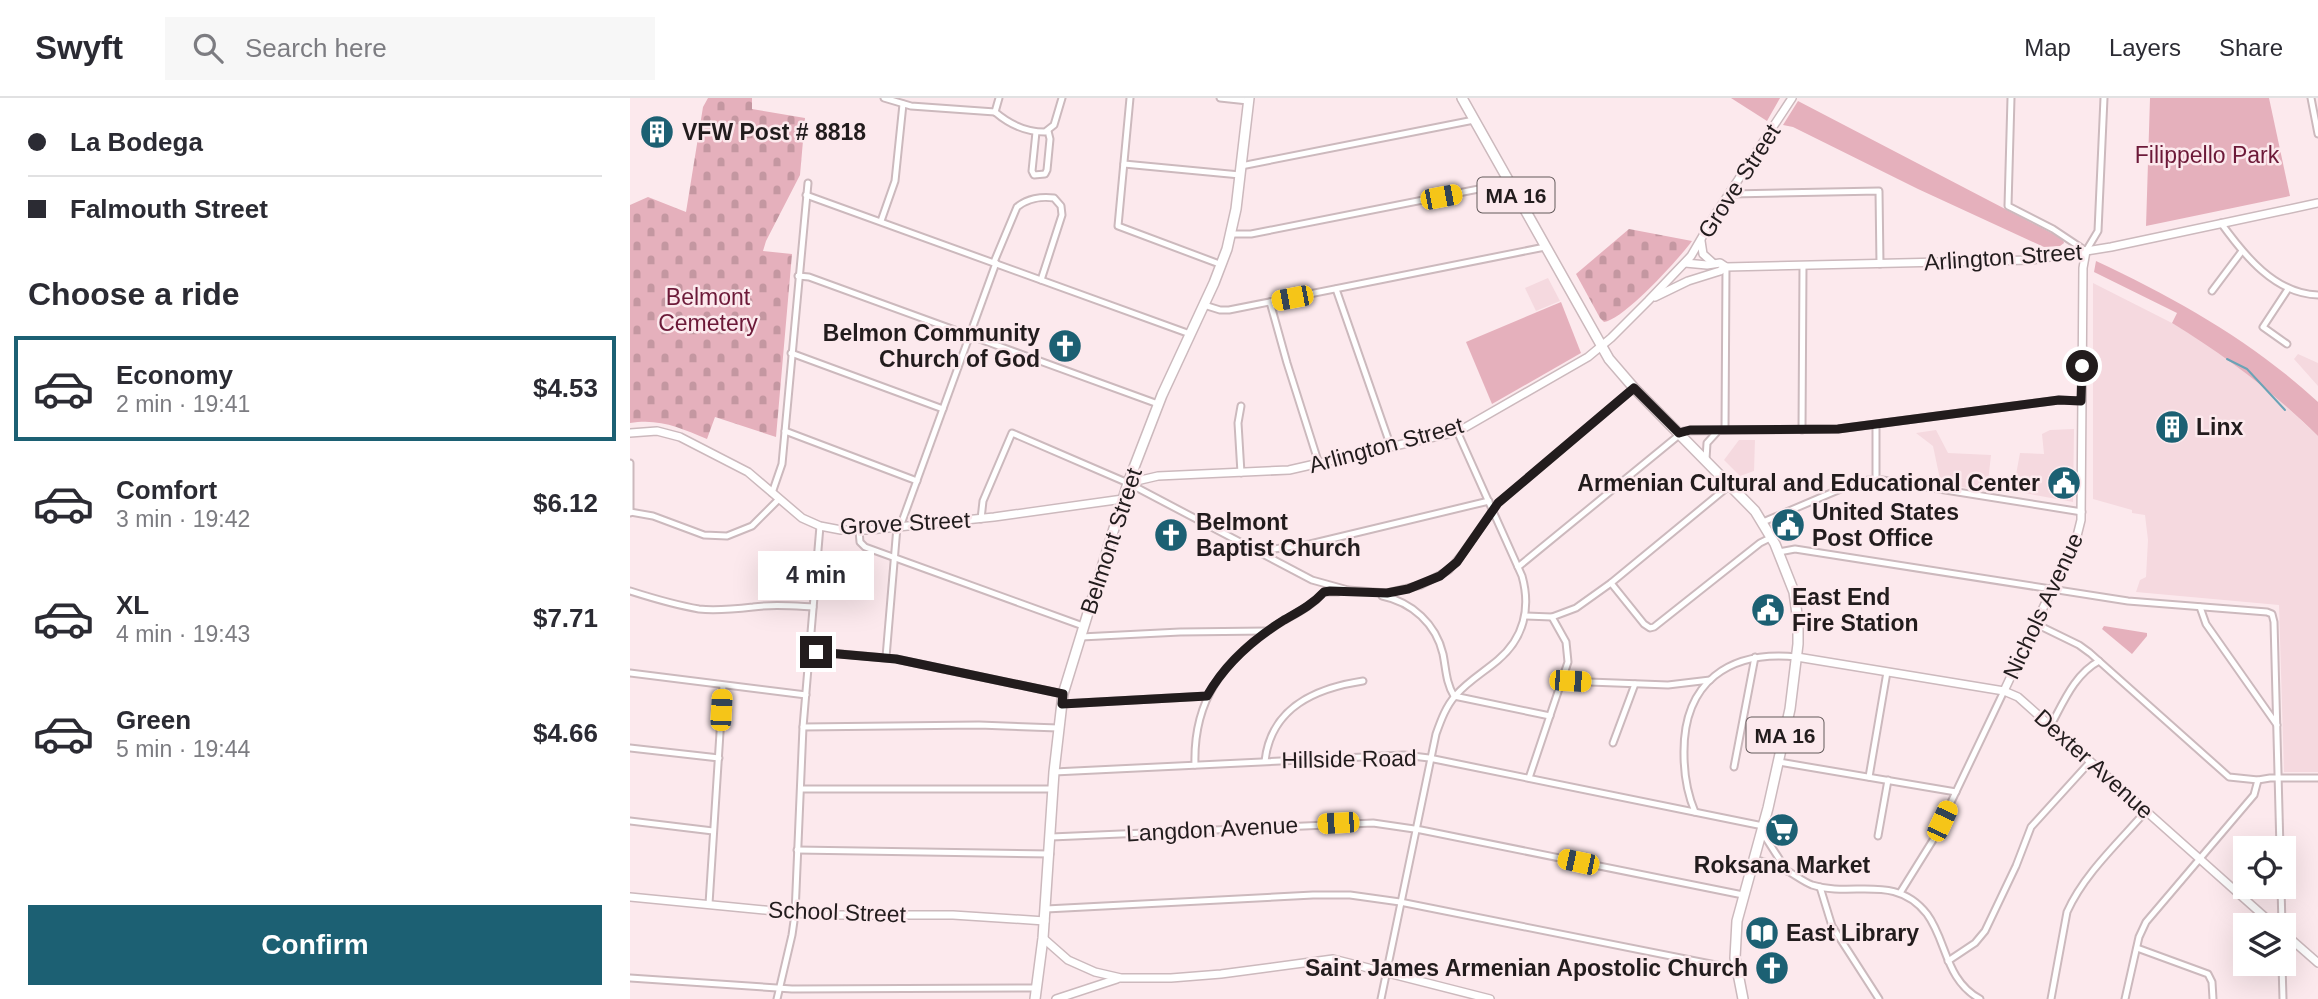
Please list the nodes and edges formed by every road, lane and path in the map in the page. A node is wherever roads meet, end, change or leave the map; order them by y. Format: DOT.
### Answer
graph roads {
  1 [pos="884,98"];
  2 [pos="999,98"];
  3 [pos="1062,98"];
  4 [pos="1130,98"];
  5 [pos="1220,98"];
  6 [pos="1462,98"];
  7 [pos="2011,98"];
  8 [pos="2104,98"];
  9 [pos="2311,98"];
  10 [pos="1248,99"];
  11 [pos="1791,99"];
  12 [pos="946,100"];
  13 [pos="902,102"];
  14 [pos="945,108"];
  15 [pos="995,112"];
  16 [pos="1474,120"];
  17 [pos="1048,131"];
  18 [pos="1036,132"];
  19 [pos="2318,134"];
  20 [pos="1124,164"];
  21 [pos="1240,171"];
  22 [pos="807,183"];
  23 [pos="1509,183"];
  24 [pos="1731,194"];
  25 [pos="806,195"];
  26 [pos="2318,203"];
  27 [pos="881,221"];
  28 [pos="2221,223"];
  29 [pos="1232,234"];
  30 [pos="1701,240"];
  31 [pos="1545,247"];
  32 [pos="2086,251"];
  33 [pos="2242,251"];
  34 [pos="995,263"];
  35 [pos="1685,263"];
  36 [pos="1713,263"];
  37 [pos="1881,264"];
  38 [pos="1222,265"];
  39 [pos="1803,266"];
  40 [pos="1726,267"];
  41 [pos="1702,275"];
  42 [pos="798,276"];
  43 [pos="1041,280"];
  44 [pos="1336,289"];
  45 [pos="2288,289"];
  46 [pos="2212,290"];
  47 [pos="2318,295"];
  48 [pos="1648,301"];
  49 [pos="1270,302"];
  50 [pos="1204,304"];
  51 [pos="1190,334"];
  52 [pos="969,336"];
  53 [pos="2287,344"];
  54 [pos="1602,347"];
  55 [pos="791,353"];
  56 [pos="1634,388"];
  57 [pos="2081,401"];
  58 [pos="1158,404"];
  59 [pos="1241,406"];
  60 [pos="943,410"];
  61 [pos="1875,425"];
  62 [pos="1457,430"];
  63 [pos="1723,430"];
  64 [pos="1802,430"];
  65 [pos="785,431"];
  66 [pos="630,433"];
  67 [pos="1679,433"];
  68 [pos="1391,447"];
  69 [pos="1706,460"];
  70 [pos="630,463"];
  71 [pos="1318,464"];
  72 [pos="1241,473"];
  73 [pos="1876,478"];
  74 [pos="917,481"];
  75 [pos="1128,483"];
  76 [pos="1730,485"];
  77 [pos="772,493"];
  78 [pos="779,499"];
  79 [pos="1123,499"];
  80 [pos="1489,501"];
  81 [pos="630,512"];
  82 [pos="1493,512"];
  83 [pos="2082,512"];
  84 [pos="981,519"];
  85 [pos="1763,522"];
  86 [pos="820,526"];
  87 [pos="898,527"];
  88 [pos="859,531"];
  89 [pos="1772,537"];
  90 [pos="1258,551"];
  91 [pos="1779,552"];
  92 [pos="893,557"];
  93 [pos="1518,567"];
  94 [pos="1611,583"];
  95 [pos="2052,590"];
  96 [pos="630,591"];
  97 [pos="1365,593"];
  98 [pos="813,607"];
  99 [pos="2200,607"];
  100 [pos="1525,616"];
  101 [pos="1552,617"];
  102 [pos="2036,624"];
  103 [pos="1083,626"];
  104 [pos="1267,632"];
  105 [pos="1080,637"];
  106 [pos="809,651"];
  107 [pos="886,657"];
  108 [pos="1755,657"];
  109 [pos="1797,657"];
  110 [pos="2099,661"];
  111 [pos="1887,672"];
  112 [pos="630,673"];
  113 [pos="1710,680"];
  114 [pos="1363,681"];
  115 [pos="1563,681"];
  116 [pos="1635,684"];
  117 [pos="723,686"];
  118 [pos="2004,691"];
  119 [pos="806,695"];
  120 [pos="1207,696"];
  121 [pos="1454,696"];
  122 [pos="1062,699"];
  123 [pos="1550,716"];
  124 [pos="2051,725"];
  125 [pos="2277,725"];
  126 [pos="803,727"];
  127 [pos="1058,728"];
  128 [pos="1613,743"];
  129 [pos="630,748"];
  130 [pos="719,758"];
  131 [pos="1429,758"];
  132 [pos="1265,761"];
  133 [pos="1779,762"];
  134 [pos="2091,762"];
  135 [pos="1195,765"];
  136 [pos="1734,767"];
  137 [pos="1055,772"];
  138 [pos="1869,777"];
  139 [pos="1529,778"];
  140 [pos="2318,778"];
  141 [pos="2278,779"];
  142 [pos="1888,780"];
  143 [pos="2258,780"];
  144 [pos="801,789"];
  145 [pos="1053,789"];
  146 [pos="1956,792"];
  147 [pos="2146,811"];
  148 [pos="1695,812"];
  149 [pos="630,821"];
  150 [pos="1415,829"];
  151 [pos="1763,829"];
  152 [pos="713,831"];
  153 [pos="1878,836"];
  154 [pos="2280,836"];
  155 [pos="1051,837"];
  156 [pos="797,850"];
  157 [pos="1049,853"];
  158 [pos="1754,859"];
  159 [pos="2200,859"];
  160 [pos="1787,870"];
  161 [pos="1820,887"];
  162 [pos="1900,893"];
  163 [pos="1743,895"];
  164 [pos="630,897"];
  165 [pos="1400,902"];
  166 [pos="709,904"];
  167 [pos="1046,909"];
  168 [pos="2260,913"];
  169 [pos="795,914"];
  170 [pos="1045,921"];
  171 [pos="1043,938"];
  172 [pos="2296,944"];
  173 [pos="2137,948"];
  174 [pos="1948,961"];
  175 [pos="2318,963"];
  176 [pos="1736,969"];
  177 [pos="1385,972"];
  178 [pos="2282,976"];
  179 [pos="630,978"];
  180 [pos="1121,978"];
  181 [pos="1036,988"];
  182 [pos="779,989"];
  183 [pos="777,999"];
  184 [pos="1035,999"];
  185 [pos="1055,999"];
  186 [pos="1381,999"];
  187 [pos="1490,999"];
  188 [pos="1743,999"];
  189 [pos="1879,999"];
  190 [pos="1980,999"];
  191 [pos="2051,999"];
  192 [pos="2125,999"];
  193 [pos="2213,999"];
  194 [pos="2283,999"];
  1 -- 13 [label="street"];
  2 -- 15 [label="street"];
  3 -- 17 [label="street"];
  4 -- 20 [label="street"];
  5 -- 10 [label="street"];
  6 -- 16 [label="main road, MA 16"];
  7 -- 32 [label="street"];
  8 -- 32 [label="street"];
  9 -- 19 [label="street"];
  10 -- 21 [label="main road, Belmont Street"];
  11 -- 24 [label="street, Grove Street"];
  12 -- 14 [label="street"];
  13 -- 14 [label="street"];
  13 -- 27 [label="street"];
  14 -- 15 [label="street"];
  15 -- 18 [label="street"];
  16 -- 21 [label="street"];
  16 -- 23 [label="main road, MA 16"];
  17 -- 18 [label="street"];
  17 -- 18 [label="street"];
  20 -- 21 [label="street"];
  20 -- 38 [label="street"];
  21 -- 29 [label="main road, Belmont Street"];
  22 -- 25 [label="street"];
  23 -- 29 [label="street"];
  23 -- 31 [label="main road, MA 16"];
  24 -- 30 [label="street, Grove Street"];
  24 -- 37 [label="street"];
  25 -- 27 [label="street"];
  25 -- 42 [label="street"];
  26 -- 28 [label="street, Arlington Street"];
  27 -- 34 [label="street"];
  28 -- 32 [label="street, Arlington Street"];
  28 -- 33 [label="street"];
  29 -- 38 [label="main road, Belmont Street"];
  30 -- 35 [label="street, Grove Street"];
  30 -- 36 [label="street"];
  31 -- 44 [label="street"];
  31 -- 54 [label="main road, MA 16"];
  32 -- 37 [label="street, Arlington Street"];
  32 -- 57 [label="street, Nichols Avenue"];
  33 -- 45 [label="street"];
  33 -- 46 [label="street"];
  34 -- 43 [label="street"];
  34 -- 43 [label="street"];
  34 -- 52 [label="street"];
  35 -- 36 [label="street, Arlington Street"];
  35 -- 41 [label="street"];
  35 -- 48 [label="street, Arlington Street"];
  36 -- 40 [label="street, Arlington Street"];
  37 -- 39 [label="street, Arlington Street"];
  38 -- 50 [label="main road, Belmont Street"];
  39 -- 40 [label="street, Arlington Street"];
  39 -- 64 [label="street"];
  40 -- 41 [label="street, Arlington Street"];
  40 -- 63 [label="street"];
  41 -- 48 [label="street, Arlington Street"];
  42 -- 52 [label="street"];
  42 -- 55 [label="street"];
  43 -- 51 [label="street"];
  44 -- 49 [label="street"];
  44 -- 68 [label="street"];
  45 -- 47 [label="street"];
  45 -- 53 [label="street"];
  48 -- 54 [label="street, Arlington Street"];
  49 -- 50 [label="street"];
  49 -- 71 [label="street"];
  50 -- 51 [label="main road, Belmont Street"];
  51 -- 58 [label="main road, Belmont Street"];
  52 -- 58 [label="street"];
  52 -- 60 [label="street"];
  54 -- 56 [label="main road, MA 16"];
  54 -- 62 [label="street, Arlington Street"];
  55 -- 60 [label="street"];
  55 -- 65 [label="street"];
  56 -- 67 [label="main road, MA 16"];
  56 -- 82 [label="street"];
  57 -- 61 [label="street"];
  57 -- 83 [label="street, Nichols Avenue"];
  58 -- 75 [label="main road, Belmont Street"];
  59 -- 72 [label="street"];
  60 -- 74 [label="street"];
  61 -- 64 [label="street"];
  61 -- 73 [label="street"];
  62 -- 68 [label="street, Arlington Street"];
  62 -- 80 [label="street"];
  63 -- 64 [label="street"];
  63 -- 67 [label="street"];
  63 -- 69 [label="street"];
  65 -- 74 [label="street"];
  65 -- 77 [label="street"];
  66 -- 77 [label="street, Grove Street"];
  67 -- 69 [label="main road, MA 16"];
  67 -- 93 [label="street"];
  68 -- 71 [label="street, Arlington Street"];
  69 -- 76 [label="main road, MA 16"];
  70 -- 81 [label="street"];
  71 -- 72 [label="street, Arlington Street"];
  72 -- 75 [label="street, Arlington Street"];
  73 -- 83 [label="street"];
  73 -- 85 [label="street"];
  74 -- 87 [label="street"];
  75 -- 79 [label="main road, Belmont Street"];
  75 -- 84 [label="street"];
  75 -- 90 [label="street"];
  76 -- 85 [label="main road, MA 16"];
  76 -- 94 [label="street"];
  77 -- 78 [label="street, Grove Street"];
  78 -- 81 [label="street"];
  78 -- 86 [label="street, Grove Street"];
  79 -- 84 [label="street, Grove Street"];
  79 -- 103 [label="main road, Belmont Street"];
  80 -- 82 [label="street"];
  80 -- 90 [label="street"];
  82 -- 93 [label="street"];
  82 -- 97 [label="street"];
  83 -- 95 [label="street, Nichols Avenue"];
  84 -- 87 [label="street, Grove Street"];
  85 -- 89 [label="main road, MA 16"];
  86 -- 88 [label="street, Grove Street"];
  86 -- 98 [label="street"];
  87 -- 88 [label="street, Grove Street"];
  87 -- 92 [label="street"];
  88 -- 92 [label="street"];
  89 -- 91 [label="main road, MA 16"];
  89 -- 94 [label="street"];
  90 -- 97 [label="street"];
  91 -- 95 [label="street"];
  91 -- 109 [label="main road, MA 16"];
  92 -- 103 [label="street"];
  92 -- 107 [label="street"];
  93 -- 100 [label="street"];
  94 -- 101 [label="street"];
  95 -- 99 [label="street"];
  95 -- 102 [label="street, Nichols Avenue"];
  96 -- 98 [label="street"];
  97 -- 104 [label="street"];
  97 -- 121 [label="street"];
  98 -- 106 [label="street"];
  99 -- 125 [label="street"];
  99 -- 125 [label="street"];
  100 -- 101 [label="street"];
  100 -- 121 [label="street"];
  101 -- 115 [label="street"];
  102 -- 110 [label="street"];
  102 -- 118 [label="street, Nichols Avenue"];
  103 -- 105 [label="main road, Belmont Street"];
  104 -- 105 [label="street"];
  104 -- 120 [label="street"];
  105 -- 122 [label="main road, Belmont Street"];
  106 -- 107 [label="street"];
  106 -- 119 [label="street"];
  107 -- 122 [label="street"];
  108 -- 109 [label="street"];
  108 -- 113 [label="street"];
  108 -- 136 [label="street"];
  109 -- 111 [label="street, Dexter Avenue"];
  109 -- 133 [label="main road, MA 16"];
  110 -- 124 [label="street"];
  110 -- 143 [label="street"];
  111 -- 118 [label="street, Dexter Avenue"];
  111 -- 138 [label="street"];
  112 -- 117 [label="street"];
  113 -- 116 [label="street"];
  113 -- 148 [label="street"];
  114 -- 132 [label="street"];
  115 -- 116 [label="street"];
  115 -- 123 [label="street"];
  116 -- 128 [label="street"];
  117 -- 119 [label="street"];
  117 -- 130 [label="street"];
  118 -- 124 [label="street, Dexter Avenue"];
  118 -- 146 [label="street, Nichols Avenue"];
  119 -- 126 [label="street"];
  120 -- 122 [label="street"];
  120 -- 135 [label="street"];
  121 -- 123 [label="street"];
  121 -- 131 [label="street"];
  122 -- 127 [label="main road, Belmont Street"];
  123 -- 139 [label="street"];
  124 -- 134 [label="street, Dexter Avenue"];
  125 -- 141 [label="street"];
  126 -- 127 [label="street"];
  126 -- 144 [label="street"];
  127 -- 137 [label="main road, Belmont Street"];
  129 -- 130 [label="street"];
  130 -- 152 [label="street"];
  131 -- 132 [label="street, Hillside Road"];
  131 -- 139 [label="street, Hillside Road"];
  131 -- 150 [label="street"];
  132 -- 135 [label="street, Hillside Road"];
  133 -- 138 [label="street"];
  133 -- 151 [label="main road, MA 16"];
  134 -- 147 [label="street, Dexter Avenue"];
  134 -- 174 [label="street"];
  135 -- 137 [label="street, Hillside Road"];
  137 -- 145 [label="main road, Belmont Street"];
  138 -- 142 [label="street"];
  139 -- 148 [label="street, Hillside Road"];
  140 -- 141 [label="street"];
  141 -- 143 [label="street"];
  141 -- 154 [label="street"];
  142 -- 146 [label="street"];
  142 -- 153 [label="street"];
  143 -- 159 [label="street"];
  144 -- 145 [label="street"];
  144 -- 156 [label="street"];
  145 -- 155 [label="main road, Belmont Street"];
  146 -- 162 [label="street, Nichols Avenue"];
  147 -- 159 [label="street, Dexter Avenue"];
  147 -- 191 [label="street"];
  148 -- 151 [label="street, Hillside Road"];
  149 -- 152 [label="street"];
  150 -- 155 [label="street, Langdon Avenue"];
  150 -- 163 [label="street, Langdon Avenue"];
  150 -- 165 [label="street"];
  151 -- 158 [label="main road, MA 16"];
  151 -- 160 [label="street"];
  152 -- 166 [label="street"];
  155 -- 157 [label="main road, Belmont Street"];
  156 -- 157 [label="street"];
  156 -- 169 [label="street"];
  157 -- 167 [label="main road, Belmont Street"];
  158 -- 160 [label="street"];
  158 -- 163 [label="main road, MA 16"];
  159 -- 168 [label="street, Dexter Avenue"];
  159 -- 173 [label="street"];
  160 -- 161 [label="street"];
  161 -- 162 [label="street"];
  161 -- 189 [label="street"];
  162 -- 174 [label="street"];
  163 -- 176 [label="main road, MA 16"];
  164 -- 166 [label="street, School Street"];
  165 -- 167 [label="street"];
  165 -- 176 [label="street"];
  165 -- 177 [label="street"];
  166 -- 169 [label="street, School Street"];
  167 -- 170 [label="main road, Belmont Street"];
  169 -- 170 [label="street, School Street"];
  169 -- 182 [label="street"];
  170 -- 171 [label="main road, Belmont Street"];
  171 -- 180 [label="street"];
  171 -- 181 [label="main road, Belmont Street"];
  172 -- 175 [label="street"];
  173 -- 192 [label="street"];
  173 -- 193 [label="street"];
  174 -- 190 [label="street"];
  176 -- 188 [label="main road, MA 16"];
  177 -- 180 [label="street"];
  177 -- 186 [label="street"];
  177 -- 187 [label="street"];
  178 -- 194 [label="street"];
  179 -- 182 [label="street"];
  180 -- 185 [label="street"];
  181 -- 182 [label="street"];
  181 -- 184 [label="main road, Belmont Street"];
  182 -- 183 [label="street"];
}
